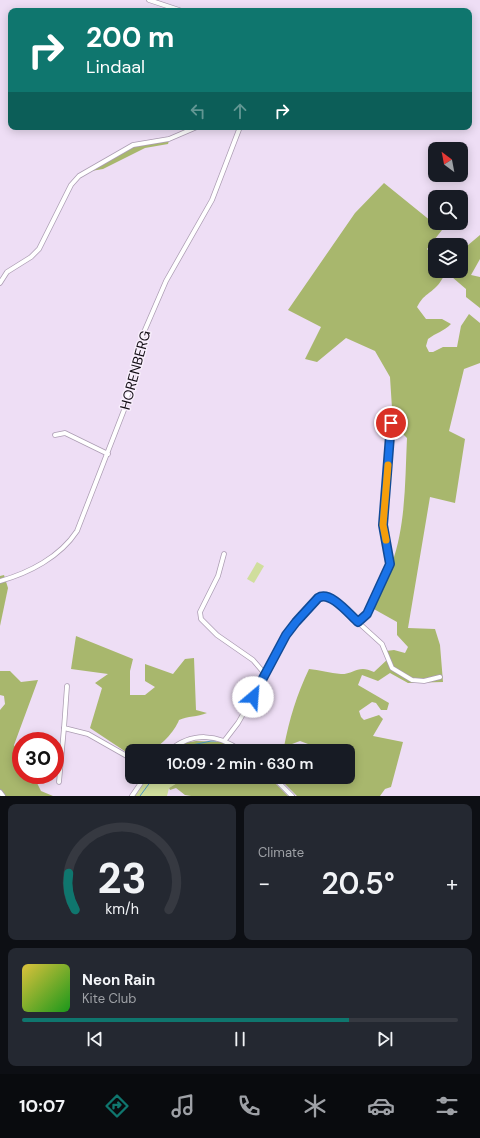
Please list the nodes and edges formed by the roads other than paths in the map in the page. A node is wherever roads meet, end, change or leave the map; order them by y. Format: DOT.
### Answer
graph roads {
  1 [pos="149,0"];
  2 [pos="173,8"];
  3 [pos="190,130"];
  4 [pos="239,130"];
  5 [pos="0,283"];
  6 [pos="391,423"];
  7 [pos="55,435"];
  8 [pos="108,454"];
  9 [pos="224,554"];
  10 [pos="0,581"];
  11 [pos="358,622"];
  12 [pos="265,674"];
  13 [pos="440,676"];
  14 [pos="67,686"];
  15 [pos="64,728"];
  16 [pos="64,732"];
  17 [pos="225,740"];
  18 [pos="179,744"];
  19 [pos="230,744"];
  20 [pos="125,755"];
  21 [pos="140,784"];
  22 [pos="280,784"];
  23 [pos="0,792"];
  24 [pos="3,796"];
  25 [pos="132,796"];
  26 [pos="292,796"];
  1 -- 2 [label="street"];
  3 -- 5 [label="street"];
  4 -- 8 [label="street, HORENBERG"];
  6 -- 11 [label="street"];
  7 -- 8 [label="street"];
  8 -- 10 [label="street, HORENBERG"];
  9 -- 12 [label="street"];
  11 -- 12 [label="street"];
  11 -- 13 [label="street"];
  12 -- 17 [label="street"];
  14 -- 15 [label="street"];
  15 -- 16 [label="street"];
  15 -- 20 [label="street"];
  17 -- 18 [label="street"];
  17 -- 19 [label="street"];
  21 -- 25 [label="street"];
  22 -- 26 [label="street"];
  23 -- 24 [label="street"];
}
